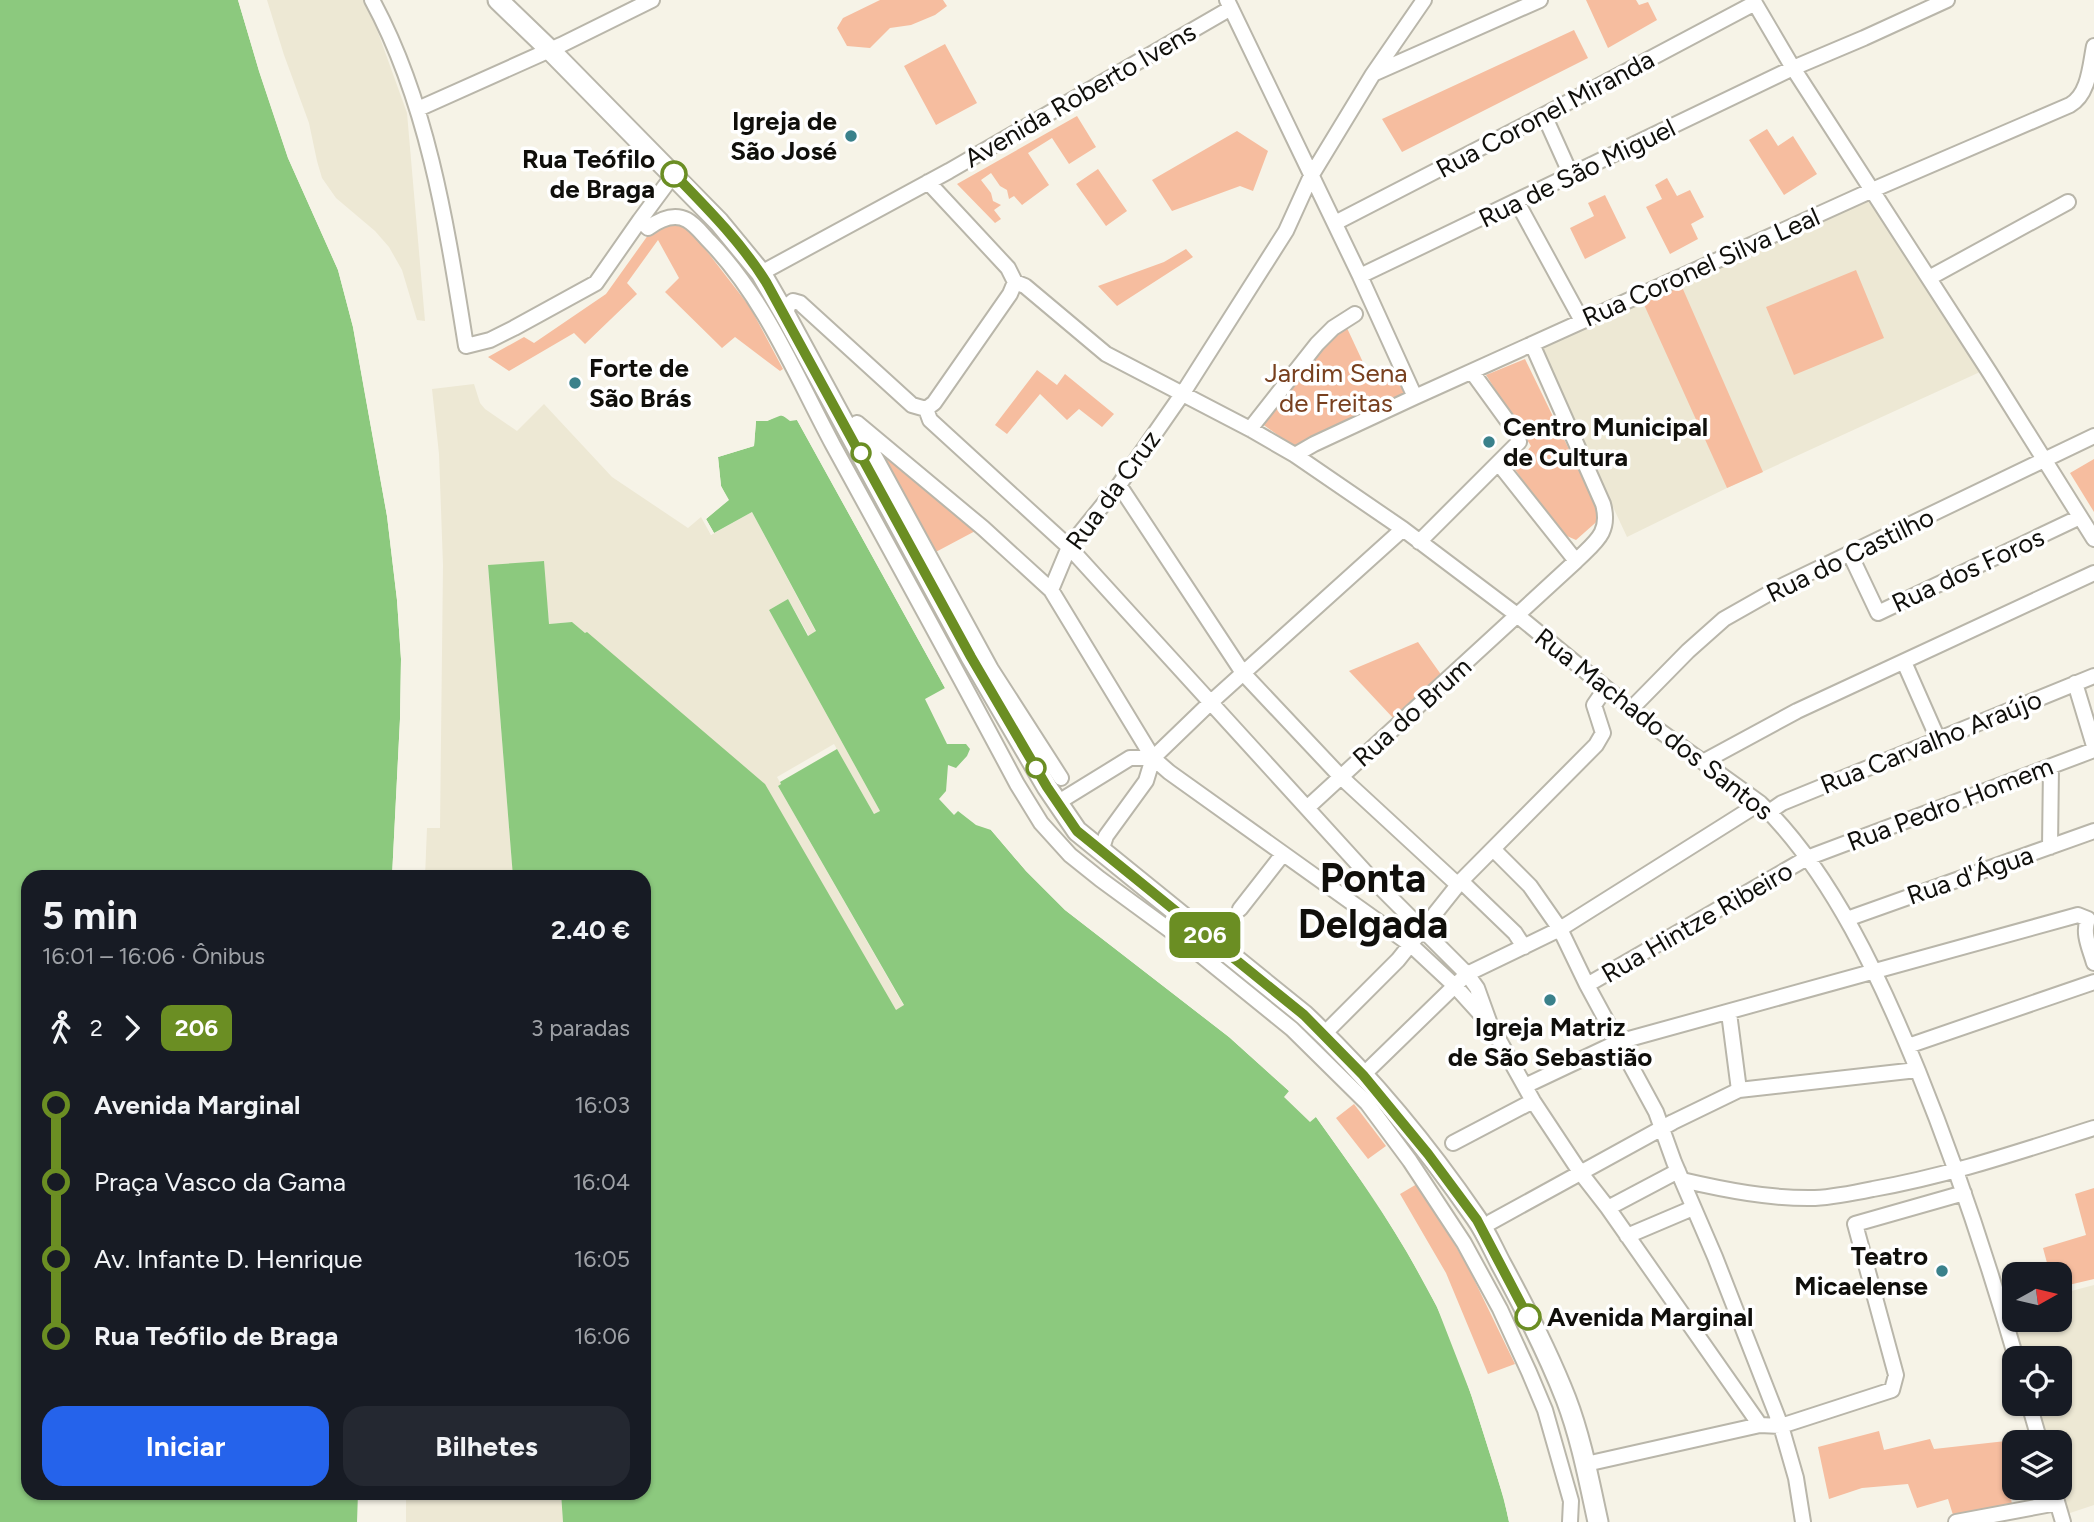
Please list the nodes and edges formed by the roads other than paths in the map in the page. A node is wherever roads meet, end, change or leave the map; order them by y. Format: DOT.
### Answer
graph roads {
  1 [pos="372,0"];
  2 [pos="498,0"];
  3 [pos="652,0"];
  4 [pos="1424,0"];
  5 [pos="1540,0"];
  6 [pos="1947,0"];
  7 [pos="1754,1"];
  8 [pos="1229,4"];
  9 [pos="2094,46"];
  10 [pos="550,50"];
  11 [pos="1793,68"];
  12 [pos="1373,74"];
  13 [pos="418,109"];
  14 [pos="1544,115"];
  15 [pos="674,174"];
  16 [pos="1571,175"];
  17 [pos="1311,176"];
  18 [pos="928,182"];
  19 [pos="1872,190"];
  20 [pos="1517,202"];
  21 [pos="2068,202"];
  22 [pos="639,220"];
  23 [pos="1335,223"];
  24 [pos="761,273"];
  25 [pos="1360,276"];
  26 [pos="1928,278"];
  27 [pos="1015,282"];
  28 [pos="1355,314"];
  29 [pos="788,318"];
  30 [pos="1582,321"];
  31 [pos="1532,344"];
  32 [pos="1472,372"];
  33 [pos="1183,393"];
  34 [pos="1415,397"];
  35 [pos="926,409"];
  36 [pos="1250,429"];
  37 [pos="2094,436"];
  38 [pos="2094,446"];
  39 [pos="1295,456"];
  40 [pos="1499,464"];
  41 [pos="2046,464"];
  42 [pos="1119,485"];
  43 [pos="2080,517"];
  44 [pos="1403,529"];
  45 [pos="2094,539"];
  46 [pos="1419,542"];
  47 [pos="1069,547"];
  48 [pos="1850,554"];
  49 [pos="1576,561"];
  50 [pos="2094,573"];
  51 [pos="1051,590"];
  52 [pos="1517,615"];
  53 [pos="982,651"];
  54 [pos="1904,662"];
  55 [pos="1243,673"];
  56 [pos="2094,676"];
  57 [pos="2075,683"];
  58 [pos="1605,689"];
  59 [pos="1210,703"];
  60 [pos="1631,709"];
  61 [pos="1938,739"];
  62 [pos="2094,748"];
  63 [pos="1153,758"];
  64 [pos="1703,762"];
  65 [pos="2051,766"];
  66 [pos="1341,777"];
  67 [pos="1061,778"];
  68 [pos="1056,803"];
  69 [pos="1764,807"];
  70 [pos="1307,808"];
  71 [pos="2094,831"];
  72 [pos="2050,848"];
  73 [pos="1493,849"];
  74 [pos="1101,851"];
  75 [pos="1283,854"];
  76 [pos="1807,858"];
  77 [pos="1459,883"];
  78 [pos="1240,909"];
  79 [pos="2091,917"];
  80 [pos="1847,919"];
  81 [pos="1560,929"];
  82 [pos="1422,930"];
  83 [pos="1410,945"];
  84 [pos="1524,947"];
  85 [pos="2094,963"];
  86 [pos="1874,972"];
  87 [pos="1467,975"];
  88 [pos="2094,982"];
  89 [pos="1587,985"];
  90 [pos="1455,986"];
  91 [pos="1729,1013"];
  92 [pos="1490,1024"];
  93 [pos="1324,1034"];
  94 [pos="1618,1042"];
  95 [pos="1908,1046"];
  96 [pos="1917,1070"];
  97 [pos="1363,1075"];
  98 [pos="1525,1086"];
  99 [pos="1740,1090"];
  100 [pos="1533,1101"];
  101 [pos="2094,1128"];
  102 [pos="1662,1129"];
  103 [pos="1453,1143"];
  104 [pos="1580,1172"];
  105 [pos="1956,1172"];
  106 [pos="1680,1175"];
  107 [pos="1964,1194"];
  108 [pos="1608,1208"];
  109 [pos="1693,1208"];
  110 [pos="1491,1222"];
  111 [pos="1627,1236"];
  112 [pos="2013,1346"];
  113 [pos="1760,1425"];
  114 [pos="1781,1426"];
  115 [pos="1586,1464"];
  116 [pos="2056,1500"];
  117 [pos="2057,1503"];
  118 [pos="1570,1522"];
  119 [pos="1598,1522"];
  120 [pos="1803,1522"];
  121 [pos="1956,1522"];
  122 [pos="2063,1522"];
  1 -- 13 [label="street"];
  2 -- 10 [label="main road"];
  3 -- 10 [label="street"];
  4 -- 12 [label="street, Rua da Cruz"];
  5 -- 12 [label="street"];
  6 -- 11 [label="street, Rua de São Miguel"];
  7 -- 11 [label="street"];
  7 -- 14 [label="street, Rua Coronel Miranda"];
  8 -- 17 [label="street"];
  8 -- 18 [label="street, Avenida Roberto Ivens"];
  9 -- 19 [label="street, Rua Coronel Silva Leal"];
  10 -- 13 [label="street"];
  10 -- 15 [label="main road"];
  11 -- 16 [label="street, Rua de São Miguel"];
  11 -- 19 [label="street"];
  12 -- 17 [label="street, Rua da Cruz"];
  13 -- 22 [label="street"];
  14 -- 16 [label="street"];
  14 -- 23 [label="street, Rua Coronel Miranda"];
  15 -- 22 [label="street"];
  15 -- 24 [label="main road"];
  16 -- 20 [label="street, Rua de São Miguel"];
  17 -- 23 [label="street"];
  17 -- 33 [label="street, Rua da Cruz"];
  18 -- 24 [label="street, Avenida Roberto Ivens"];
  18 -- 27 [label="street"];
  19 -- 26 [label="street"];
  19 -- 30 [label="street, Rua Coronel Silva Leal"];
  20 -- 25 [label="street, Rua de São Miguel"];
  20 -- 30 [label="street"];
  21 -- 26 [label="street"];
  22 -- 118 [label="street"];
  23 -- 25 [label="street"];
  24 -- 29 [label="main road"];
  25 -- 34 [label="street"];
  26 -- 41 [label="street"];
  27 -- 33 [label="street, Rua Machado dos Santos"];
  27 -- 35 [label="street"];
  28 -- 36 [label="street"];
  29 -- 35 [label="street"];
  29 -- 53 [label="main road"];
  30 -- 31 [label="street, Rua Coronel Silva Leal"];
  31 -- 32 [label="street, Rua Coronel Silva Leal"];
  31 -- 49 [label="street, Rua do Brum"];
  32 -- 34 [label="street, Rua Coronel Silva Leal"];
  32 -- 40 [label="street"];
  33 -- 36 [label="street, Rua Machado dos Santos"];
  33 -- 42 [label="street, Rua da Cruz"];
  34 -- 39 [label="street, Rua Coronel Silva Leal"];
  35 -- 47 [label="street"];
  36 -- 39 [label="street, Rua Machado dos Santos"];
  37 -- 41 [label="street, Rua do Castilho"];
  38 -- 41 [label="street"];
  39 -- 44 [label="street, Rua Machado dos Santos"];
  40 -- 46 [label="street"];
  40 -- 49 [label="street"];
  41 -- 43 [label="street"];
  41 -- 48 [label="street, Rua do Castilho"];
  42 -- 47 [label="street, Rua da Cruz"];
  42 -- 55 [label="street"];
  43 -- 45 [label="street"];
  43 -- 48 [label="street, Rua dos Foros"];
  44 -- 46 [label="street, Rua Machado dos Santos"];
  44 -- 55 [label="street"];
  46 -- 52 [label="street, Rua Machado dos Santos"];
  47 -- 51 [label="street, Rua da Cruz"];
  47 -- 59 [label="street"];
  48 -- 60 [label="street, Rua do Castilho"];
  49 -- 52 [label="street, Rua do Brum"];
  50 -- 54 [label="street"];
  51 -- 53 [label="street"];
  51 -- 63 [label="street"];
  52 -- 58 [label="street, Rua Machado dos Santos"];
  52 -- 66 [label="street, Rua do Brum"];
  53 -- 67 [label="street"];
  53 -- 68 [label="main road"];
  54 -- 61 [label="street"];
  54 -- 64 [label="street"];
  55 -- 59 [label="street"];
  55 -- 66 [label="street"];
  56 -- 57 [label="street, Rua Carvalho Araújo"];
  57 -- 61 [label="street, Rua Carvalho Araújo"];
  57 -- 62 [label="street"];
  58 -- 60 [label="street, Rua Machado dos Santos"];
  58 -- 73 [label="street"];
  59 -- 63 [label="street"];
  59 -- 70 [label="street"];
  60 -- 64 [label="street, Rua Machado dos Santos"];
  61 -- 69 [label="street, Rua Carvalho Araújo"];
  62 -- 65 [label="street, Rua Pedro Homem"];
  63 -- 68 [label="street"];
  63 -- 74 [label="street"];
  63 -- 75 [label="street"];
  64 -- 69 [label="street, Rua Machado dos Santos"];
  65 -- 72 [label="street"];
  65 -- 76 [label="street, Rua Pedro Homem"];
  66 -- 70 [label="street, Rua do Brum"];
  66 -- 77 [label="street"];
  68 -- 74 [label="main road"];
  69 -- 76 [label="street, Rua Machado dos Santos"];
  69 -- 81 [label="street, Rua Carvalho Araújo"];
  70 -- 82 [label="street"];
  71 -- 72 [label="street, Rua d'Água"];
  72 -- 80 [label="street, Rua d'Água"];
  73 -- 77 [label="street"];
  73 -- 81 [label="street"];
  74 -- 93 [label="main road"];
  75 -- 78 [label="street"];
  75 -- 83 [label="street"];
  76 -- 80 [label="street, Rua Machado dos Santos"];
  76 -- 89 [label="street, Rua Hintze Ribeiro"];
  77 -- 82 [label="street"];
  77 -- 84 [label="street"];
  79 -- 85 [label="street"];
  79 -- 86 [label="street"];
  80 -- 86 [label="street, Rua Machado dos Santos"];
  81 -- 84 [label="street, Rua Carvalho Araújo"];
  81 -- 89 [label="street"];
  82 -- 83 [label="street"];
  82 -- 87 [label="street"];
  83 -- 90 [label="street"];
  83 -- 93 [label="street"];
  84 -- 87 [label="street, Rua Carvalho Araújo"];
  86 -- 91 [label="street"];
  86 -- 95 [label="street, Rua Machado dos Santos"];
  87 -- 90 [label="street, Rua Carvalho Araújo"];
  87 -- 92 [label="street"];
  88 -- 95 [label="street"];
  89 -- 94 [label="street"];
  90 -- 92 [label="street"];
  90 -- 97 [label="street, Rua Carvalho Araújo"];
  91 -- 94 [label="street"];
  91 -- 99 [label="street"];
  92 -- 98 [label="street"];
  93 -- 97 [label="main road"];
  94 -- 98 [label="street"];
  94 -- 102 [label="street"];
  95 -- 96 [label="street, Rua Machado dos Santos"];
  96 -- 99 [label="street"];
  96 -- 105 [label="street, Rua Machado dos Santos"];
  97 -- 115 [label="main road"];
  98 -- 100 [label="street"];
  99 -- 102 [label="street"];
  100 -- 103 [label="street"];
  100 -- 104 [label="street"];
  101 -- 105 [label="street"];
  102 -- 104 [label="street"];
  102 -- 106 [label="street"];
  104 -- 108 [label="street"];
  104 -- 110 [label="street"];
  105 -- 106 [label="street"];
  105 -- 107 [label="street, Rua Machado dos Santos"];
  106 -- 108 [label="street"];
  106 -- 109 [label="street"];
  107 -- 112 [label="street, Rua Machado dos Santos"];
  107 -- 114 [label="street"];
  108 -- 111 [label="street"];
  109 -- 111 [label="street"];
  109 -- 114 [label="street"];
  111 -- 113 [label="street"];
  113 -- 114 [label="street"];
  113 -- 115 [label="street"];
  114 -- 120 [label="street"];
  115 -- 119 [label="main road"];
  116 -- 117 [label="street"];
  117 -- 121 [label="street"];
  117 -- 122 [label="street"];
}
